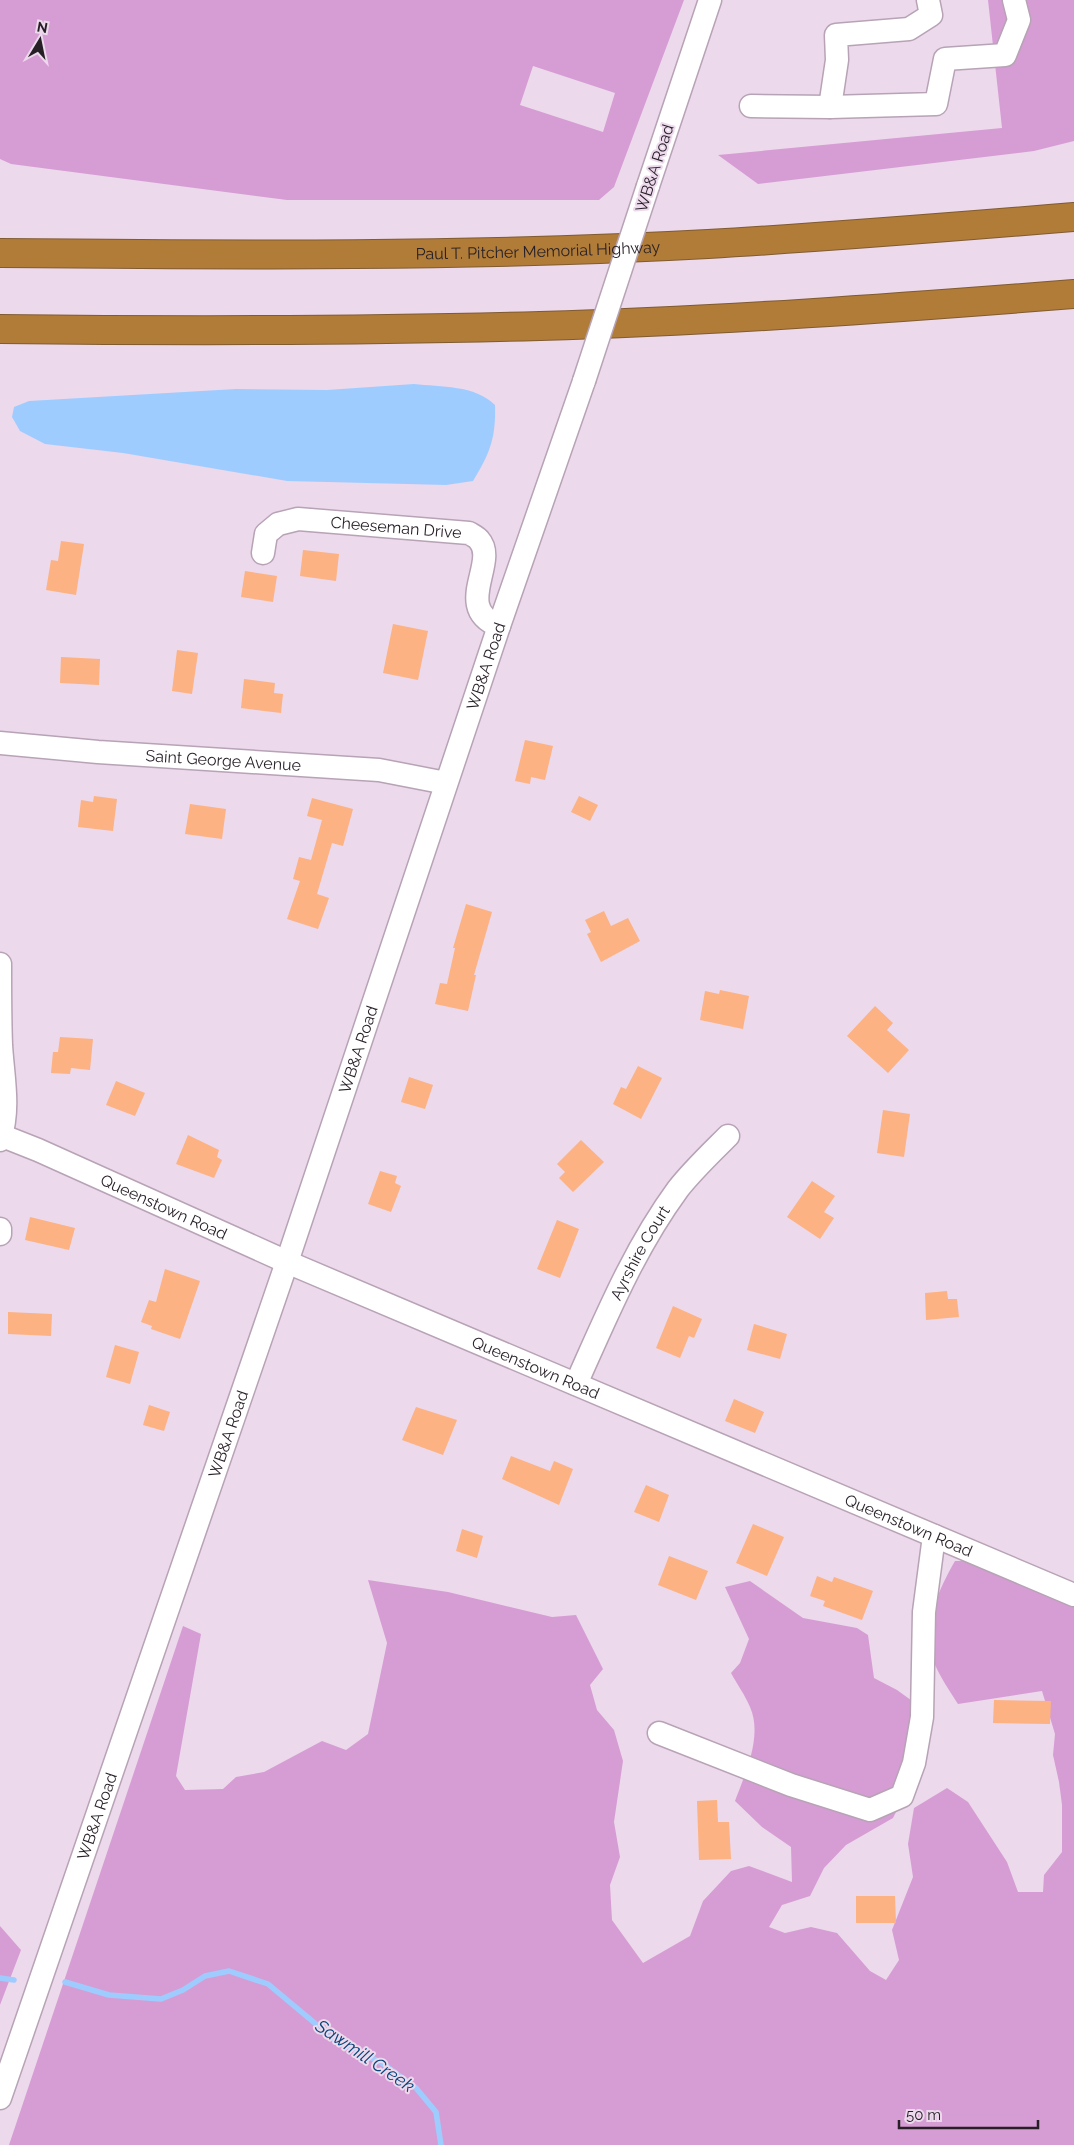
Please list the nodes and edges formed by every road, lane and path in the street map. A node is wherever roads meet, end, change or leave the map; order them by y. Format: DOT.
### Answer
graph roads {
  1 [pos="710,0"];
  2 [pos="928,0"];
  3 [pos="1014,0"];
  4 [pos="751,106"];
  5 [pos="830,107"];
  6 [pos="1074,217"];
  7 [pos="0,253"];
  8 [pos="1074,294"];
  9 [pos="0,329"];
  10 [pos="263,552"];
  11 [pos="498,626"];
  12 [pos="0,743"];
  13 [pos="446,783"];
  14 [pos="0,964"];
  15 [pos="728,1136"];
  16 [pos="0,1137"];
  17 [pos="0,1229"];
  18 [pos="0,1234"];
  19 [pos="287,1262"];
  20 [pos="576,1384"];
  21 [pos="934,1536"];
  22 [pos="1074,1595"];
  23 [pos="659,1732"];
  24 [pos="0,2098"];
  1 -- 11 [label="street, WB&A Road, bridge"];
  2 -- 5 [label="street"];
  3 -- 5 [label="street"];
  4 -- 5 [label="street"];
  6 -- 7 [label="highway, Paul T. Pitcher Memorial Highway"];
  8 -- 9 [label="highway"];
  10 -- 11 [label="street, Cheeseman Drive"];
  11 -- 13 [label="street, WB&A Road"];
  12 -- 13 [label="street, Saint George Avenue"];
  13 -- 19 [label="street, WB&A Road"];
  14 -- 16 [label="street"];
  15 -- 20 [label="street, Ayrshire Court"];
  16 -- 19 [label="street, Queenstown Road"];
  17 -- 18 [label="street"];
  19 -- 20 [label="street, Queenstown Road"];
  19 -- 24 [label="street, WB&A Road"];
  20 -- 21 [label="street, Queenstown Road"];
  21 -- 22 [label="street, Queenstown Road"];
  21 -- 23 [label="street"];
}
